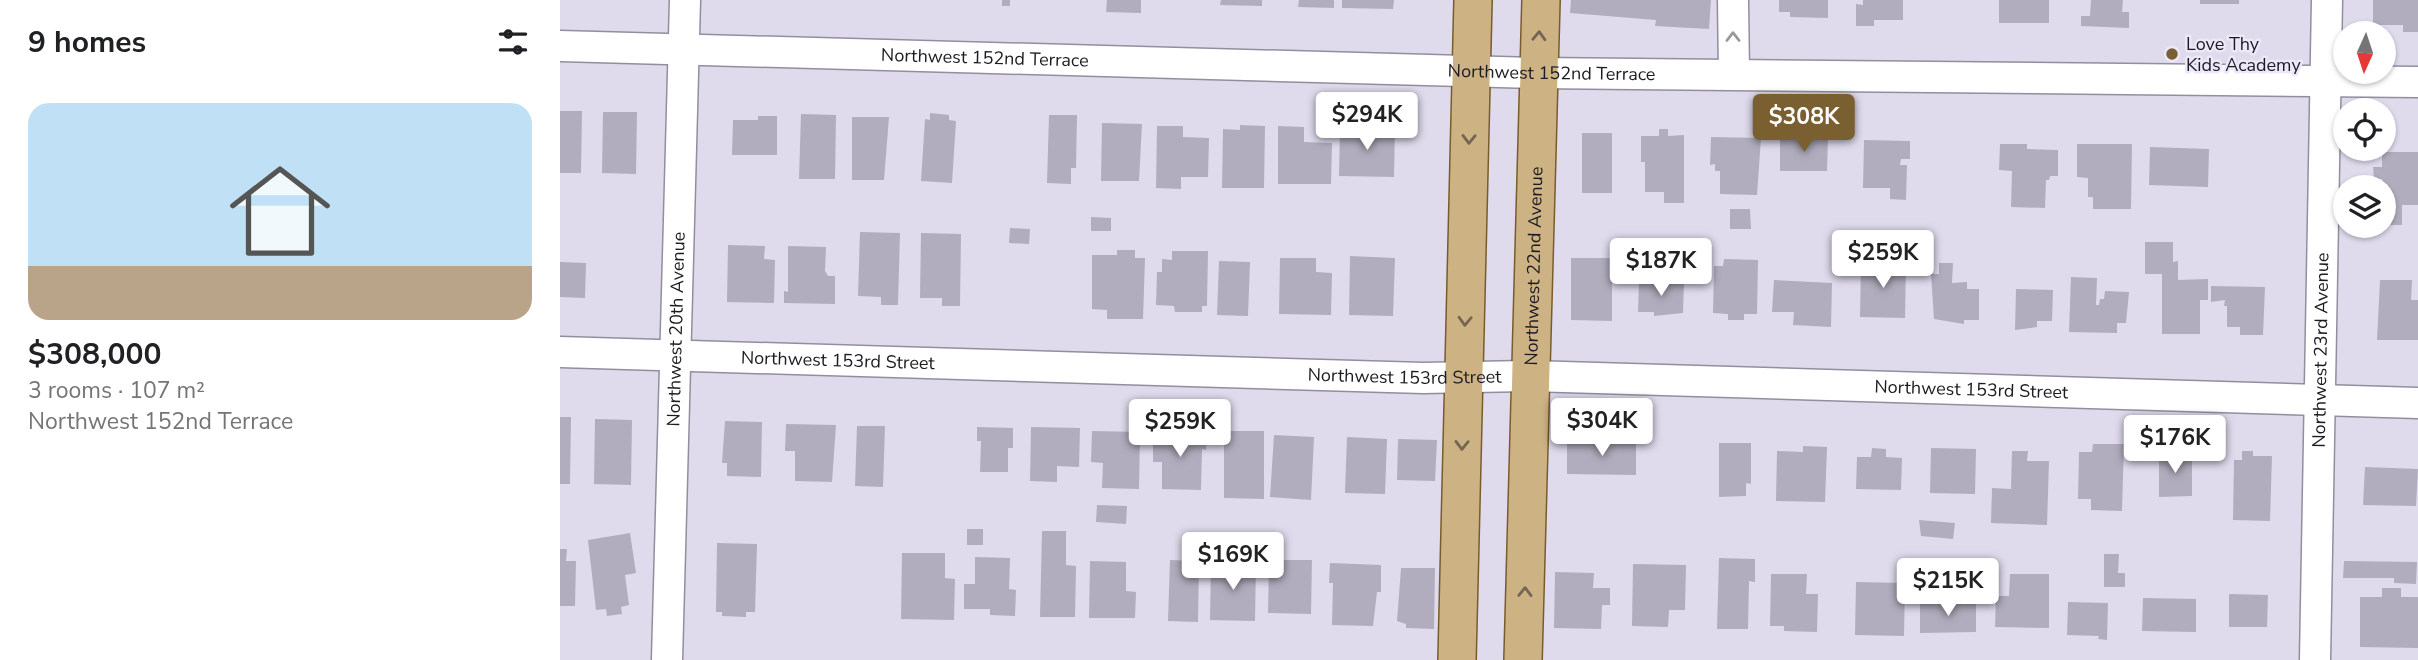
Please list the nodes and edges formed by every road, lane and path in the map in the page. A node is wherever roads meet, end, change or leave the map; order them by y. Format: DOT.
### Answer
graph roads {
  1 [pos="685,0"];
  2 [pos="1473,0"];
  3 [pos="1541,0"];
  4 [pos="1733,0"];
  5 [pos="2328,0"];
  6 [pos="560,46"];
  7 [pos="684,48"];
  8 [pos="1471,71"];
  9 [pos="1537,73"];
  10 [pos="1734,74"];
  11 [pos="2326,79"];
  12 [pos="2418,82"];
  13 [pos="560,352"];
  14 [pos="675,354"];
  15 [pos="1530,376"];
  16 [pos="1463,377"];
  17 [pos="2320,402"];
  18 [pos="2418,403"];
  19 [pos="667,660"];
  20 [pos="1457,660"];
  21 [pos="1523,660"];
  22 [pos="2315,660"];
  1 -- 7 [label="street, Northwest 20th Avenue"];
  2 -- 8 [label="main road"];
  9 -- 3 [label="main road, Northwest 22nd Avenue, one-way"];
  10 -- 4 [label="street, one-way"];
  5 -- 11 [label="street, Northwest 23rd Avenue"];
  6 -- 7 [label="street, Northwest 152nd Terrace"];
  7 -- 8 [label="street, Northwest 152nd Terrace"];
  7 -- 14 [label="street, Northwest 20th Avenue"];
  8 -- 9 [label="street, Northwest 152nd Terrace"];
  8 -- 16 [label="main road, one-way"];
  9 -- 10 [label="street, Northwest 152nd Terrace"];
  9 -- 15 [label="main road, Northwest 22nd Avenue"];
  10 -- 11 [label="street, Northwest 152nd Terrace"];
  11 -- 12 [label="street, Northwest 152nd Terrace"];
  11 -- 17 [label="street, Northwest 23rd Avenue"];
  13 -- 14 [label="street, Northwest 153rd Street"];
  14 -- 16 [label="street, Northwest 153rd Street"];
  14 -- 19 [label="street, Northwest 20th Avenue"];
  15 -- 16 [label="street, Northwest 153rd Street"];
  15 -- 17 [label="street, Northwest 153rd Street"];
  21 -- 15 [label="main road, Northwest 22nd Avenue, one-way"];
  16 -- 20 [label="main road, one-way"];
  17 -- 18 [label="street, Northwest 153rd Street"];
  17 -- 22 [label="street, Northwest 23rd Avenue"];
}
